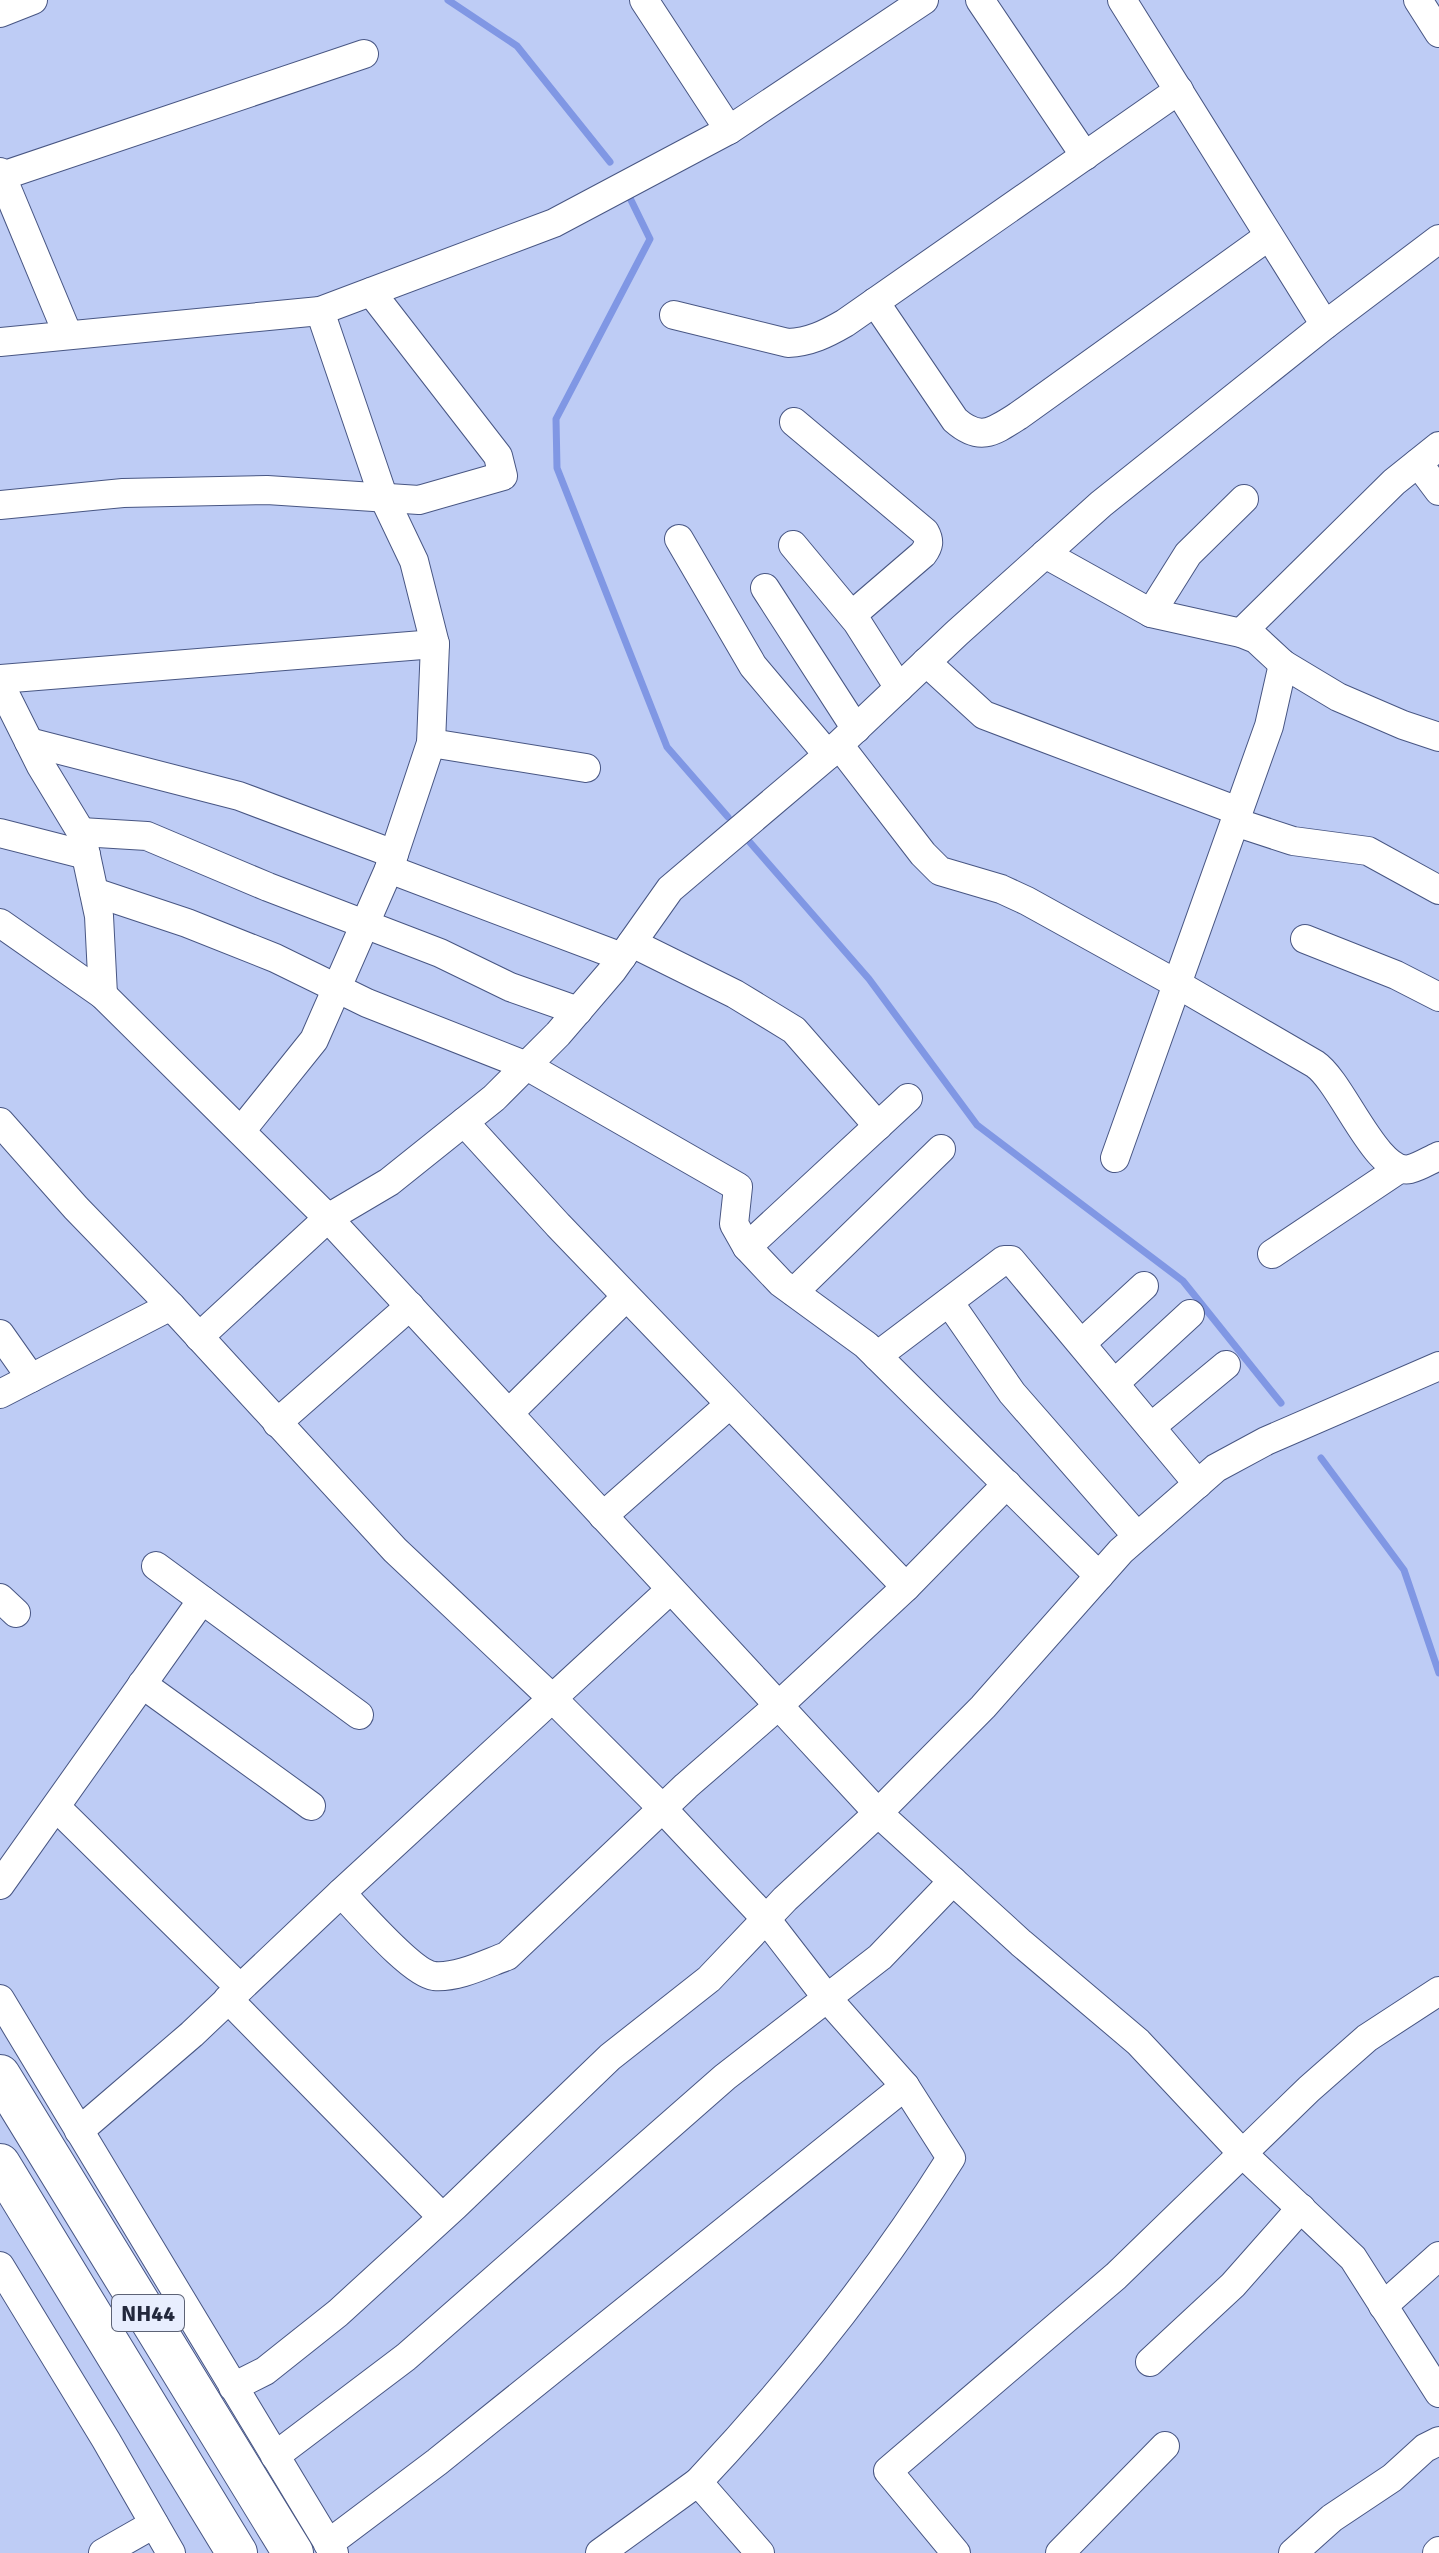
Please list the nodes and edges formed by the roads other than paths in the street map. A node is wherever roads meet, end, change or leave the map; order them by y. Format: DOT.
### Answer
graph roads {
  1 [pos="33,0"];
  2 [pos="644,0"];
  3 [pos="924,0"];
  4 [pos="980,0"];
  5 [pos="1122,0"];
  6 [pos="1425,2"];
  7 [pos="0,13"];
  8 [pos="1439,33"];
  9 [pos="364,54"];
  10 [pos="1179,90"];
  11 [pos="729,130"];
  12 [pos="1085,156"];
  13 [pos="1,174"];
  14 [pos="1269,236"];
  15 [pos="1439,239"];
  16 [pos="371,292"];
  17 [pos="875,302"];
  18 [pos="320,311"];
  19 [pos="674,315"];
  20 [pos="1325,325"];
  21 [pos="68,335"];
  22 [pos="0,342"];
  23 [pos="794,422"];
  24 [pos="1429,455"];
  25 [pos="1439,491"];
  26 [pos="383,496"];
  27 [pos="1244,499"];
  28 [pos="0,505"];
  29 [pos="679,539"];
  30 [pos="793,545"];
  31 [pos="1045,554"];
  32 [pos="765,588"];
  33 [pos="1151,613"];
  34 [pos="852,615"];
  35 [pos="1241,633"];
  36 [pos="435,644"];
  37 [pos="926,662"];
  38 [pos="1283,664"];
  39 [pos="0,682"];
  40 [pos="899,688"];
  41 [pos="1439,737"];
  42 [pos="29,742"];
  43 [pos="431,743"];
  44 [pos="841,743"];
  45 [pos="586,768"];
  46 [pos="1236,816"];
  47 [pos="0,833"];
  48 [pos="83,844"];
  49 [pos="392,862"];
  50 [pos="1439,890"];
  51 [pos="94,892"];
  52 [pos="0,923"];
  53 [pos="365,924"];
  54 [pos="1305,939"];
  55 [pos="627,950"];
  56 [pos="1177,984"];
  57 [pos="336,988"];
  58 [pos="103,995"];
  59 [pos="1439,997"];
  60 [pos="578,1011"];
  61 [pos="527,1066"];
  62 [pos="908,1098"];
  63 [pos="0,1122"];
  64 [pos="464,1122"];
  65 [pos="878,1126"];
  66 [pos="241,1131"];
  67 [pos="941,1149"];
  68 [pos="1439,1156"];
  69 [pos="1115,1158"];
  70 [pos="1399,1169"];
  71 [pos="328,1218"];
  72 [pos="747,1247"];
  73 [pos="1272,1254"];
  74 [pos="1144,1286"];
  75 [pos="794,1292"];
  76 [pos="626,1297"];
  77 [pos="949,1302"];
  78 [pos="171,1306"];
  79 [pos="410,1306"];
  80 [pos="1190,1314"];
  81 [pos="0,1334"];
  82 [pos="199,1337"];
  83 [pos="1082,1343"];
  84 [pos="877,1356"];
  85 [pos="1226,1365"];
  86 [pos="1439,1366"];
  87 [pos="31,1378"];
  88 [pos="1115,1383"];
  89 [pos="0,1394"];
  90 [pos="729,1405"];
  91 [pos="509,1413"];
  92 [pos="277,1423"];
  93 [pos="1151,1427"];
  94 [pos="1007,1484"];
  95 [pos="1198,1484"];
  96 [pos="603,1516"];
  97 [pos="1137,1536"];
  98 [pos="156,1566"];
  99 [pos="1099,1576"];
  100 [pos="906,1587"];
  101 [pos="670,1590"];
  102 [pos="202,1600"];
  103 [pos="142,1684"];
  104 [pos="553,1699"];
  105 [pos="778,1706"];
  106 [pos="359,1715"];
  107 [pos="311,1806"];
  108 [pos="56,1807"];
  109 [pos="662,1808"];
  110 [pos="878,1813"];
  111 [pos="953,1881"];
  112 [pos="0,1885"];
  113 [pos="341,1893"];
  114 [pos="766,1919"];
  115 [pos="1439,1991"];
  116 [pos="234,1994"];
  117 [pos="827,1998"];
  118 [pos="0,1999"];
  119 [pos="0,2075"];
  120 [pos="905,2086"];
  121 [pos="79,2131"];
  122 [pos="1243,2154"];
  123 [pos="0,2164"];
  124 [pos="1301,2208"];
  125 [pos="442,2217"];
  126 [pos="1439,2256"];
  127 [pos="0,2266"];
  128 [pos="9,2303"];
  129 [pos="1383,2306"];
  130 [pos="1150,2362"];
  131 [pos="233,2387"];
  132 [pos="1439,2393"];
  133 [pos="1439,2441"];
  134 [pos="1165,2446"];
  135 [pos="275,2456"];
  136 [pos="698,2482"];
  137 [pos="154,2524"];
  138 [pos="318,2550"];
  139 [pos="103,2553"];
  140 [pos="171,2553"];
  141 [pos="237,2553"];
  142 [pos="600,2553"];
  143 [pos="760,2553"];
  144 [pos="956,2553"];
  145 [pos="1060,2553"];
  146 [pos="1293,2553"];
  1 -- 7 [label="street"];
  2 -- 11 [label="street"];
  3 -- 11 [label="street"];
  4 -- 12 [label="street"];
  5 -- 10 [label="street"];
  6 -- 8 [label="street"];
  9 -- 13 [label="street"];
  10 -- 12 [label="street"];
  10 -- 14 [label="street"];
  11 -- 16 [label="street"];
  12 -- 17 [label="street"];
  13 -- 21 [label="street"];
  14 -- 17 [label="street"];
  14 -- 20 [label="street"];
  15 -- 20 [label="street"];
  16 -- 18 [label="street"];
  16 -- 26 [label="street"];
  17 -- 19 [label="street"];
  18 -- 21 [label="street"];
  18 -- 26 [label="street"];
  20 -- 31 [label="street"];
  21 -- 22 [label="street"];
  23 -- 34 [label="street"];
  24 -- 25 [label="street"];
  24 -- 35 [label="street"];
  26 -- 28 [label="street"];
  26 -- 36 [label="street"];
  27 -- 33 [label="street"];
  29 -- 44 [label="street"];
  30 -- 34 [label="street"];
  31 -- 33 [label="street"];
  31 -- 37 [label="street"];
  32 -- 44 [label="street"];
  33 -- 35 [label="street"];
  34 -- 40 [label="street"];
  35 -- 38 [label="street"];
  36 -- 39 [label="street"];
  36 -- 43 [label="street"];
  37 -- 40 [label="street"];
  37 -- 46 [label="street"];
  38 -- 41 [label="street"];
  38 -- 46 [label="street"];
  39 -- 42 [label="street"];
  40 -- 44 [label="street"];
  42 -- 48 [label="street"];
  42 -- 49 [label="street"];
  43 -- 45 [label="street"];
  43 -- 49 [label="street"];
  44 -- 55 [label="street"];
  44 -- 56 [label="street"];
  46 -- 50 [label="street"];
  46 -- 56 [label="street"];
  47 -- 48 [label="street"];
  48 -- 51 [label="street"];
  48 -- 53 [label="street"];
  49 -- 53 [label="street"];
  49 -- 55 [label="street"];
  51 -- 57 [label="street"];
  51 -- 58 [label="street"];
  52 -- 58 [label="street"];
  53 -- 57 [label="street"];
  53 -- 60 [label="street"];
  54 -- 59 [label="street"];
  55 -- 60 [label="street"];
  55 -- 65 [label="street"];
  56 -- 69 [label="street"];
  56 -- 70 [label="street"];
  57 -- 61 [label="street"];
  57 -- 66 [label="street"];
  58 -- 66 [label="street"];
  60 -- 61 [label="street"];
  61 -- 64 [label="street"];
  61 -- 72 [label="street"];
  62 -- 65 [label="street"];
  63 -- 78 [label="street"];
  64 -- 71 [label="street"];
  64 -- 76 [label="street"];
  65 -- 72 [label="street"];
  66 -- 71 [label="street"];
  67 -- 75 [label="street"];
  68 -- 70 [label="street"];
  70 -- 73 [label="street"];
  71 -- 79 [label="street"];
  71 -- 82 [label="street"];
  72 -- 75 [label="street"];
  74 -- 83 [label="street"];
  75 -- 84 [label="street"];
  76 -- 90 [label="street"];
  76 -- 91 [label="street"];
  77 -- 83 [label="street"];
  77 -- 84 [label="street"];
  77 -- 97 [label="street"];
  78 -- 82 [label="street"];
  78 -- 87 [label="street"];
  79 -- 91 [label="street"];
  79 -- 92 [label="street"];
  80 -- 88 [label="street"];
  81 -- 87 [label="street"];
  82 -- 92 [label="street"];
  83 -- 88 [label="street"];
  84 -- 94 [label="street"];
  85 -- 93 [label="street"];
  86 -- 95 [label="street"];
  87 -- 89 [label="street"];
  88 -- 93 [label="street"];
  90 -- 96 [label="street"];
  90 -- 100 [label="street"];
  91 -- 96 [label="street"];
  92 -- 104 [label="street"];
  93 -- 95 [label="street"];
  94 -- 99 [label="street"];
  94 -- 100 [label="street"];
  95 -- 97 [label="street"];
  96 -- 101 [label="street"];
  97 -- 99 [label="street"];
  98 -- 102 [label="street"];
  99 -- 110 [label="street"];
  100 -- 105 [label="street"];
  101 -- 104 [label="street"];
  101 -- 105 [label="street"];
  102 -- 103 [label="street"];
  102 -- 106 [label="street"];
  103 -- 107 [label="street"];
  103 -- 108 [label="street"];
  104 -- 109 [label="street"];
  104 -- 113 [label="street"];
  105 -- 109 [label="street"];
  105 -- 110 [label="street"];
  108 -- 112 [label="street"];
  108 -- 116 [label="street"];
  109 -- 113 [label="street"];
  109 -- 114 [label="street"];
  110 -- 111 [label="street"];
  110 -- 114 [label="street"];
  111 -- 117 [label="street"];
  111 -- 122 [label="street"];
  113 -- 116 [label="street"];
  114 -- 117 [label="street"];
  114 -- 125 [label="street"];
  115 -- 122 [label="street"];
  116 -- 121 [label="street"];
  116 -- 125 [label="street"];
  117 -- 120 [label="street"];
  117 -- 135 [label="street"];
  118 -- 121 [label="street"];
  119 -- 138 [label="highway, NH44"];
  120 -- 136 [label="street"];
  120 -- 138 [label="street"];
  121 -- 131 [label="street"];
  122 -- 124 [label="street"];
  122 -- 144 [label="street"];
  123 -- 141 [label="highway, NH44"];
  124 -- 129 [label="street"];
  124 -- 130 [label="street"];
  125 -- 131 [label="street"];
  126 -- 129 [label="street"];
  127 -- 128 [label="street"];
  128 -- 137 [label="street"];
  129 -- 132 [label="street"];
  131 -- 135 [label="street"];
  133 -- 146 [label="street"];
  134 -- 145 [label="street"];
  135 -- 138 [label="street"];
  136 -- 142 [label="street"];
  136 -- 143 [label="street"];
  137 -- 139 [label="street"];
  137 -- 140 [label="street"];
}
